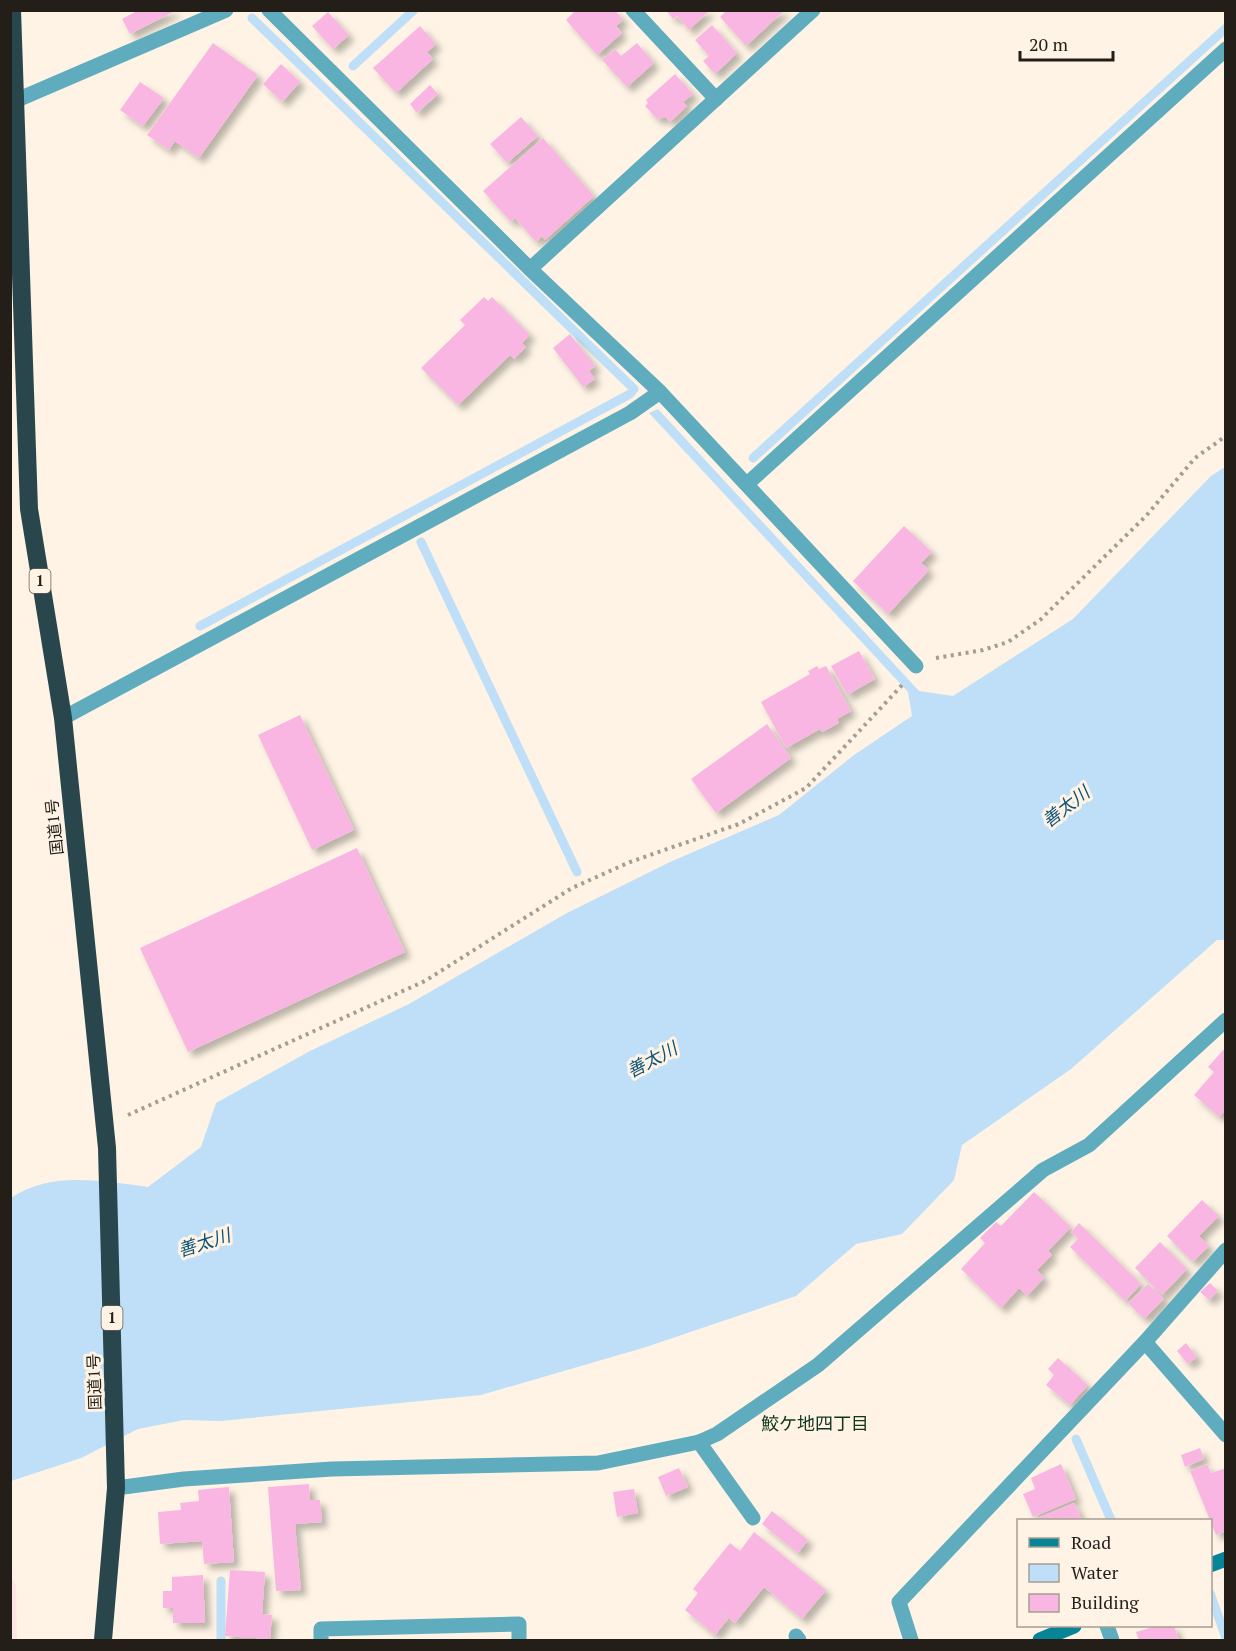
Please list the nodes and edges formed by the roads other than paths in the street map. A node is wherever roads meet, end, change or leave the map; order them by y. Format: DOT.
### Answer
graph roads {
  1 [pos="12,10"];
  2 [pos="226,10"];
  3 [pos="269,10"];
  4 [pos="633,10"];
  5 [pos="813,10"];
  6 [pos="1226,49"];
  7 [pos="716,99"];
  8 [pos="12,103"];
  9 [pos="530,269"];
  10 [pos="660,392"];
  11 [pos="747,484"];
  12 [pos="916,666"];
  13 [pos="63,718"];
  14 [pos="1226,1020"];
  15 [pos="1226,1250"];
  16 [pos="1145,1342"];
  17 [pos="1226,1435"];
  18 [pos="699,1442"];
  19 [pos="116,1488"];
  20 [pos="753,1518"];
  21 [pos="1226,1558"];
  22 [pos="1212,1564"];
  23 [pos="1072,1627"];
  24 [pos="103,1641"];
  25 [pos="321,1641"];
  26 [pos="519,1641"];
  27 [pos="911,1641"];
  28 [pos="1040,1641"];
  1 -- 8 [label="highway, 国道1号 / 1"];
  2 -- 8 [label="street"];
  3 -- 9 [label="street"];
  4 -- 7 [label="street"];
  5 -- 7 [label="street"];
  6 -- 11 [label="street"];
  7 -- 9 [label="street"];
  8 -- 13 [label="highway, 国道1号 / 1"];
  9 -- 10 [label="street"];
  10 -- 11 [label="street"];
  10 -- 13 [label="street"];
  11 -- 12 [label="street"];
  13 -- 19 [label="highway, 国道1号 / 1"];
  14 -- 18 [label="street"];
  15 -- 16 [label="street"];
  16 -- 17 [label="street"];
  16 -- 27 [label="street"];
  18 -- 19 [label="street"];
  18 -- 20 [label="street"];
  19 -- 24 [label="highway, 国道1号 / 1"];
  21 -- 22 [label="street"];
  23 -- 28 [label="street"];
  25 -- 26 [label="street"];
}
